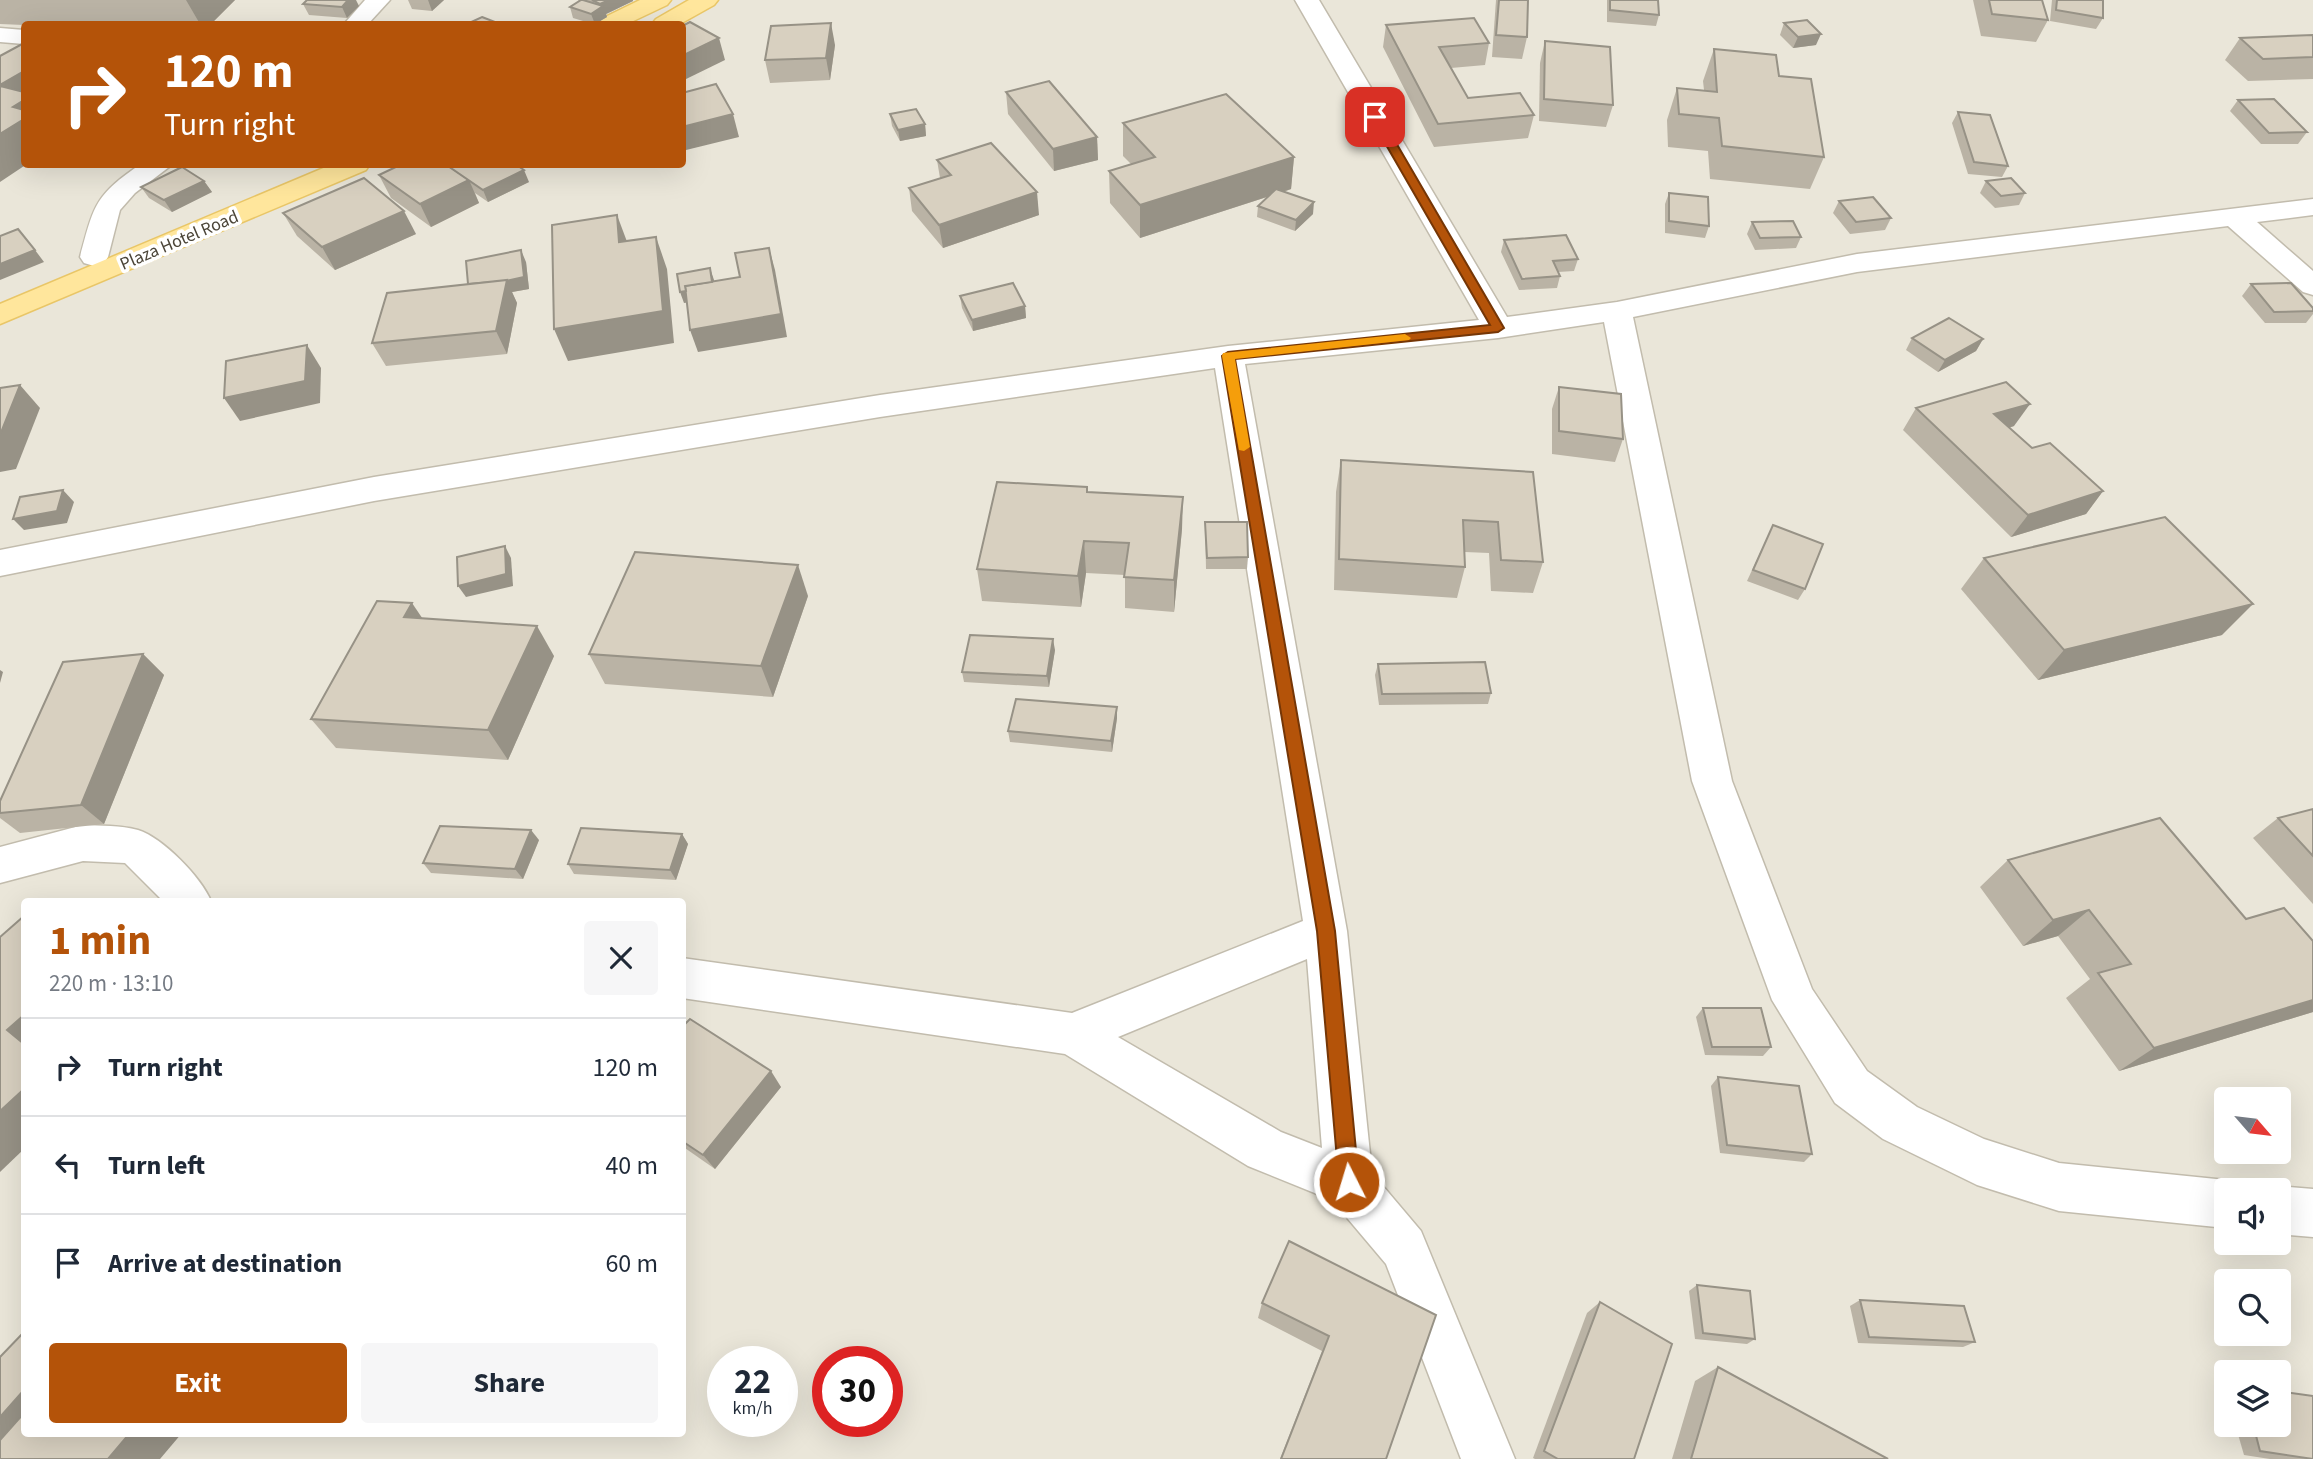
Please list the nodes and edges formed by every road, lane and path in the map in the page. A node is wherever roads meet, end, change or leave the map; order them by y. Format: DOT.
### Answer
graph roads {
  1 [pos="379,0"];
  2 [pos="659,0"];
  3 [pos="706,0"];
  4 [pos="1307,0"];
  5 [pos="358,21"];
  6 [pos="615,21"];
  7 [pos="669,21"];
  8 [pos="0,36"];
  9 [pos="21,37"];
  10 [pos="154,168"];
  11 [pos="291,168"];
  12 [pos="347,168"];
  13 [pos="2313,207"];
  14 [pos="2233,216"];
  15 [pos="94,257"];
  16 [pos="2313,286"];
  17 [pos="0,297"];
  18 [pos="1616,311"];
  19 [pos="0,314"];
  20 [pos="1498,328"];
  21 [pos="1228,356"];
  22 [pos="0,563"];
  23 [pos="0,865"];
  24 [pos="187,898"];
  25 [pos="1326,931"];
  26 [pos="686,979"];
  27 [pos="1072,1034"];
  28 [pos="1349,1182"];
  29 [pos="2214,1203"];
  30 [pos="2291,1211"];
  31 [pos="2313,1213"];
  32 [pos="1488,1459"];
  1 -- 5 [label="street"];
  2 -- 6 [label="main road"];
  3 -- 7 [label="main road"];
  4 -- 20 [label="street"];
  8 -- 9 [label="street"];
  10 -- 15 [label="street"];
  11 -- 15 [label="main road, Plaza Hotel Road"];
  12 -- 19 [label="main road, Plaza Hotel Road"];
  13 -- 14 [label="street"];
  14 -- 16 [label="street"];
  14 -- 18 [label="street"];
  15 -- 17 [label="main road, Plaza Hotel Road"];
  18 -- 20 [label="street"];
  18 -- 29 [label="street"];
  20 -- 21 [label="street"];
  21 -- 22 [label="street"];
  21 -- 25 [label="street"];
  23 -- 24 [label="street"];
  25 -- 27 [label="street"];
  25 -- 28 [label="street"];
  26 -- 27 [label="street"];
  27 -- 28 [label="street"];
  28 -- 32 [label="street"];
  30 -- 31 [label="street"];
}
